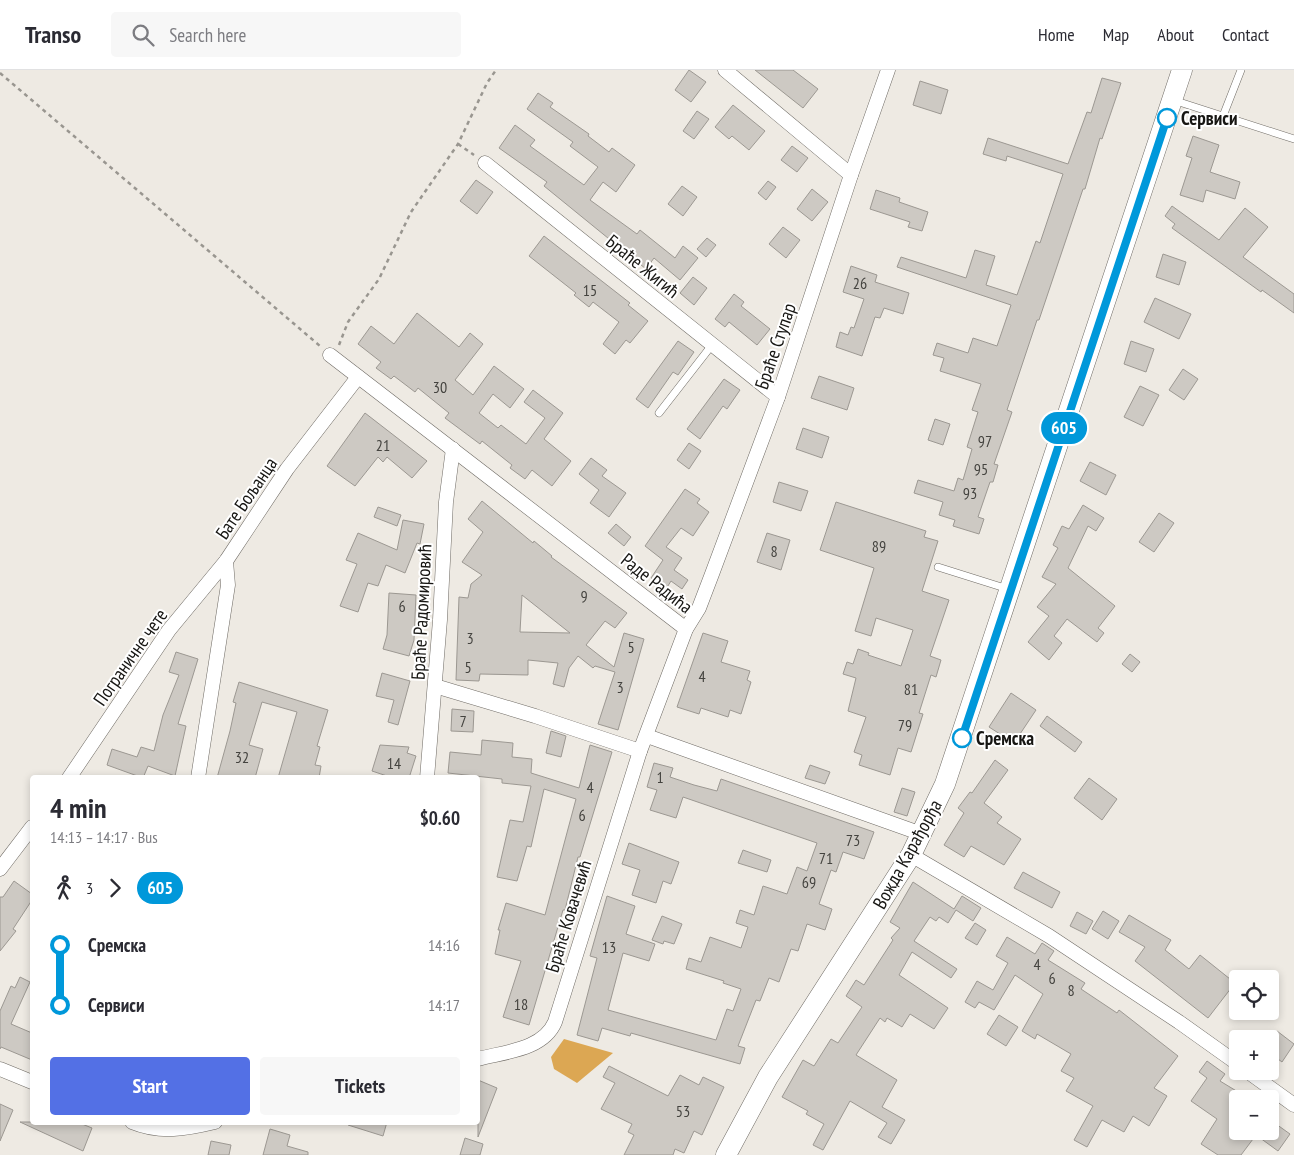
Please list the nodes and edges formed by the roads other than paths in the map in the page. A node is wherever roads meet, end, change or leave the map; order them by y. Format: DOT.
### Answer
graph roads {
  1 [pos="725,70"];
  2 [pos="888,70"];
  3 [pos="1182,70"];
  4 [pos="1241,70"];
  5 [pos="1173,100"];
  6 [pos="1223,116"];
  7 [pos="1294,139"];
  8 [pos="486,163"];
  9 [pos="851,175"];
  10 [pos="712,345"];
  11 [pos="335,359"];
  12 [pos="358,377"];
  13 [pos="778,397"];
  14 [pos="659,413"];
  15 [pos="452,449"];
  16 [pos="226,561"];
  17 [pos="938,567"];
  18 [pos="1011,590"];
  19 [pos="686,629"];
  20 [pos="435,686"];
  21 [pos="647,736"];
  22 [pos="640,751"];
  23 [pos="71,775"];
  24 [pos="198,775"];
  25 [pos="428,775"];
  26 [pos="30,830"];
  27 [pos="922,834"];
  28 [pos="911,855"];
  29 [pos="0,869"];
  30 [pos="480,1058"];
  31 [pos="1229,1058"];
  32 [pos="0,1069"];
  33 [pos="1259,1080"];
  34 [pos="30,1081"];
  35 [pos="1294,1105"];
  36 [pos="141,1125"];
  37 [pos="203,1125"];
  38 [pos="726,1155"];
  1 -- 9 [label="street"];
  2 -- 9 [label="street, Браће Ступар"];
  3 -- 5 [label="main road, Вожда Карађорђа"];
  4 -- 6 [label="lane"];
  5 -- 6 [label="lane"];
  5 -- 18 [label="main road, Вожда Карађорђа"];
  6 -- 7 [label="lane"];
  8 -- 10 [label="street, Браће Жигић"];
  9 -- 13 [label="street, Браће Ступар"];
  10 -- 13 [label="street, Браће Жигић"];
  10 -- 14 [label="lane"];
  11 -- 12 [label="street, Раде Радића"];
  12 -- 15 [label="street, Раде Радића"];
  12 -- 16 [label="street, Бате Бољанца"];
  13 -- 19 [label="street, Браће Ступар"];
  15 -- 19 [label="street, Раде Радића"];
  15 -- 20 [label="street, Браће Радомировић"];
  16 -- 23 [label="street, Пограничне чете"];
  16 -- 24 [label="street, Бате Бољанца"];
  17 -- 18 [label="lane"];
  18 -- 27 [label="main road, Вожда Карађорђа"];
  19 -- 21 [label="street, Раде Радића"];
  20 -- 22 [label="street"];
  20 -- 25 [label="street, Браће Радомировић"];
  21 -- 22 [label="street, Браће Ковачевић"];
  21 -- 27 [label="street"];
  22 -- 30 [label="street, Браће Ковачевић"];
  26 -- 29 [label="street"];
  27 -- 28 [label="main road, Вожда Карађорђа"];
  28 -- 31 [label="street"];
  28 -- 38 [label="main road, Вожда Карађорђа"];
  32 -- 34 [label="street"];
  33 -- 35 [label="street"];
  36 -- 37 [label="street"];
}
